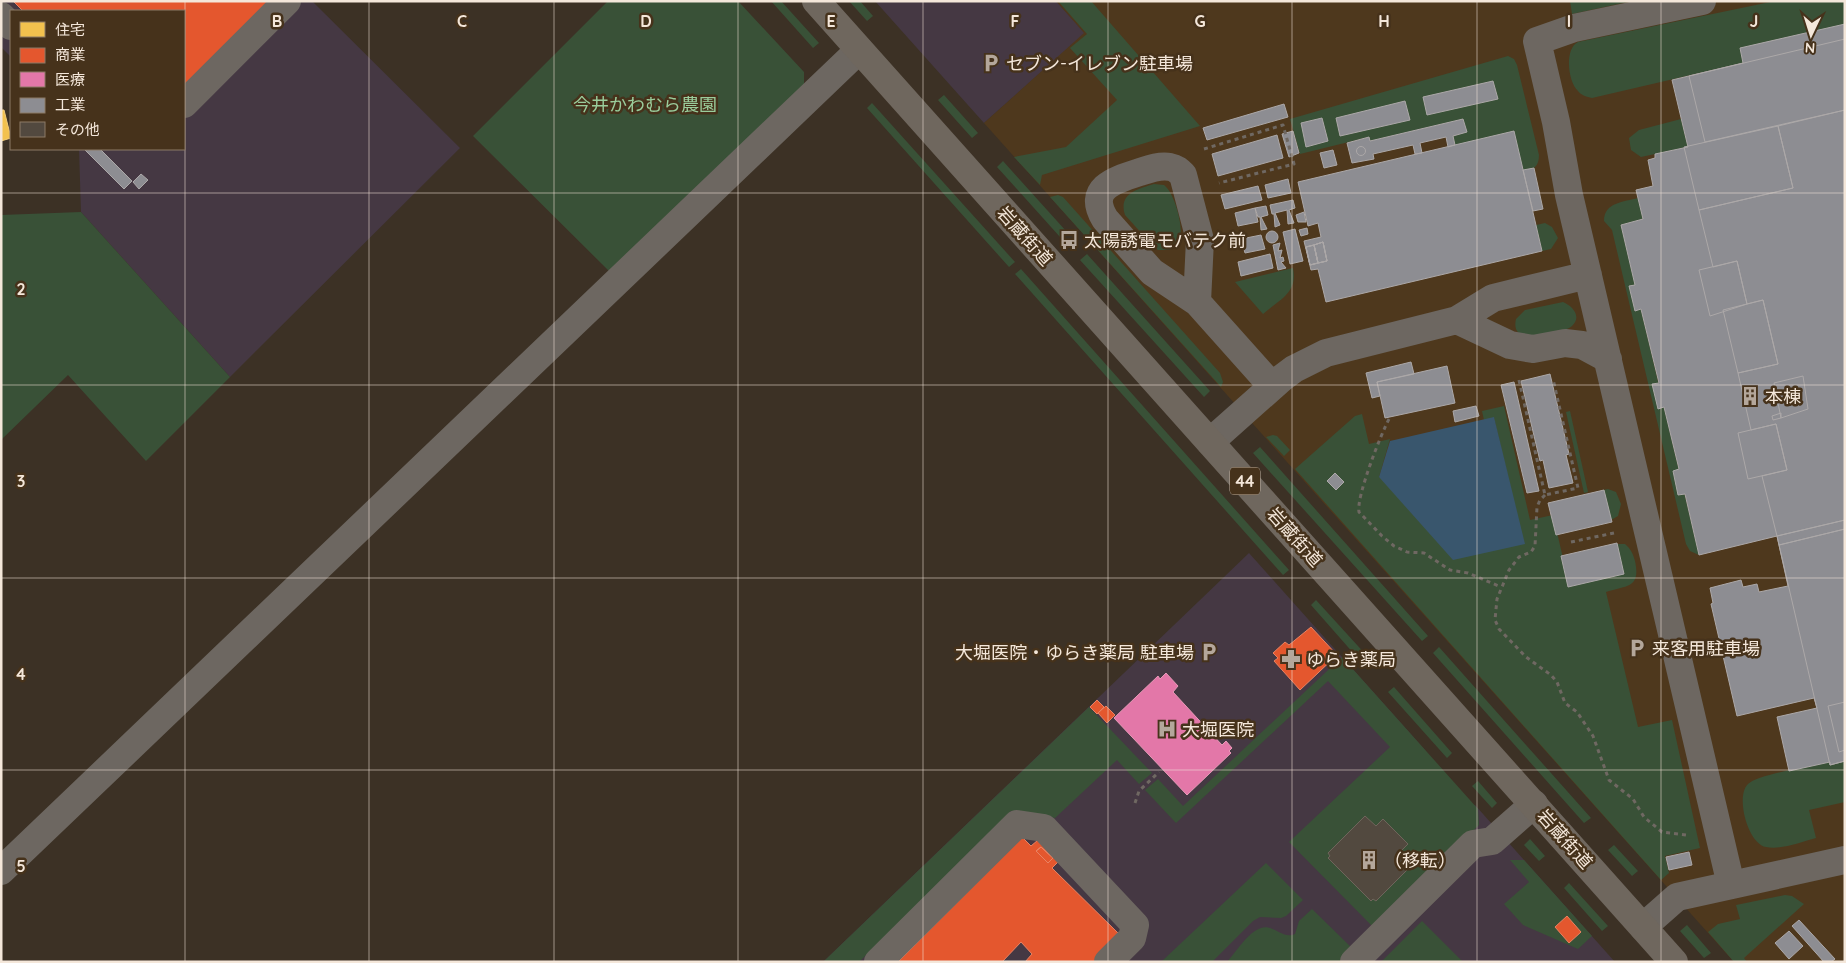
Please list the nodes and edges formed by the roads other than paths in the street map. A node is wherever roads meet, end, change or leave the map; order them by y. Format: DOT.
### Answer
graph roads {
  1 [pos="288,1"];
  2 [pos="816,1"];
  3 [pos="1702,1"];
  4 [pos="1,16"];
  5 [pos="10,25"];
  6 [pos="859,50"];
  7 [pos="185,103"];
  8 [pos="1588,275"];
  9 [pos="1197,302"];
  10 [pos="1457,320"];
  11 [pos="1608,359"];
  12 [pos="1272,386"];
  13 [pos="1210,442"];
  14 [pos="1534,804"];
  15 [pos="1845,860"];
  16 [pos="1,871"];
  17 [pos="1731,885"];
  18 [pos="1643,927"];
  19 [pos="878,962"];
  20 [pos="1108,962"];
  21 [pos="1354,962"];
  22 [pos="1674,962"];
  1 -- 7 [label="street"];
  2 -- 6 [label="main road, 岩蔵街道 / 44"];
  3 -- 8 [label="street"];
  4 -- 5 [label="street"];
  6 -- 13 [label="main road, 岩蔵街道 / 44"];
  6 -- 16 [label="street"];
  8 -- 10 [label="street"];
  8 -- 11 [label="street"];
  9 -- 9 [label="street"];
  9 -- 12 [label="street"];
  10 -- 11 [label="street"];
  10 -- 12 [label="street"];
  11 -- 17 [label="street"];
  12 -- 13 [label="street"];
  13 -- 14 [label="main road, 岩蔵街道 / 44"];
  14 -- 18 [label="main road, 岩蔵街道 / 44"];
  14 -- 21 [label="street"];
  15 -- 17 [label="street"];
  17 -- 18 [label="street"];
  18 -- 22 [label="main road, 岩蔵街道 / 44"];
  19 -- 20 [label="street"];
}
